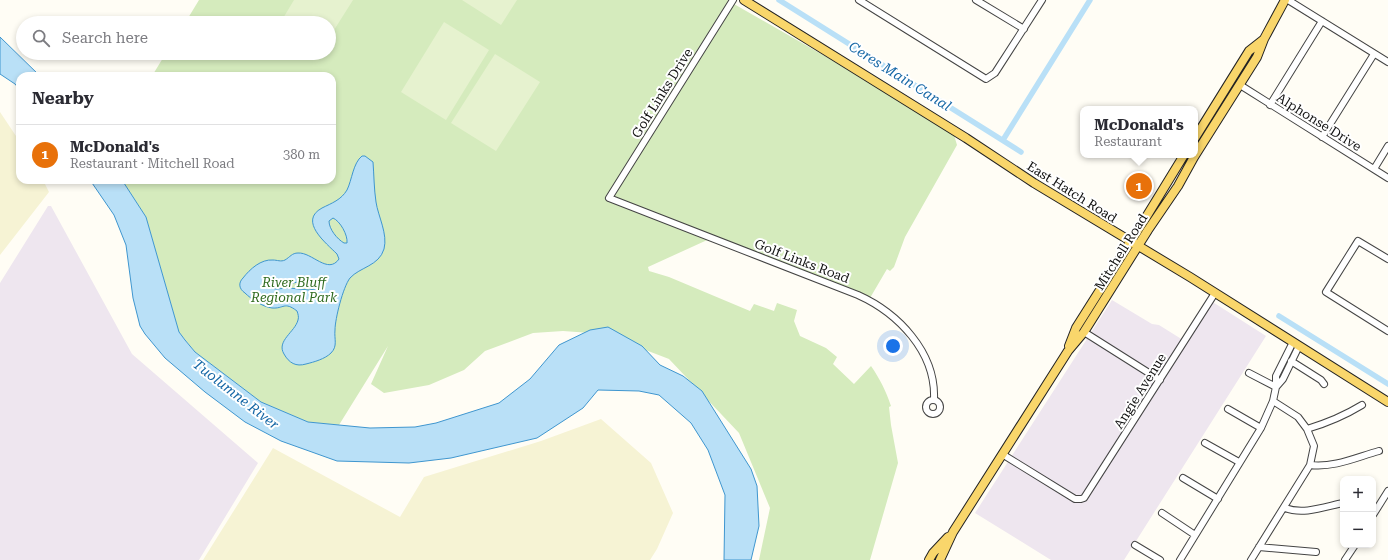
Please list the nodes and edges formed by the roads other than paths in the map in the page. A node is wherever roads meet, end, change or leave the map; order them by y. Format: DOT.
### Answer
graph roads {
  1 [pos="733,0"];
  2 [pos="744,0"];
  3 [pos="859,0"];
  4 [pos="976,0"];
  5 [pos="1042,0"];
  6 [pos="1287,0"];
  7 [pos="1322,21"];
  8 [pos="1024,29"];
  9 [pos="1264,39"];
  10 [pos="1374,54"];
  11 [pos="1388,62"];
  12 [pos="1240,85"];
  13 [pos="1270,105"];
  14 [pos="1198,133"];
  15 [pos="1322,137"];
  16 [pos="1388,146"];
  17 [pos="1198,151"];
  18 [pos="1182,158"];
  19 [pos="1193,158"];
  20 [pos="1374,169"];
  21 [pos="1388,178"];
  22 [pos="609,198"];
  23 [pos="1130,242"];
  24 [pos="1138,246"];
  25 [pos="1388,259"];
  26 [pos="1215,293"];
  27 [pos="1388,331"];
  28 [pos="1084,332"];
  29 [pos="1296,344"];
  30 [pos="1068,351"];
  31 [pos="1291,361"];
  32 [pos="1249,373"];
  33 [pos="1160,380"];
  34 [pos="1324,384"];
  35 [pos="1276,387"];
  36 [pos="934,400"];
  37 [pos="1273,401"];
  38 [pos="1388,402"];
  39 [pos="1362,405"];
  40 [pos="1228,409"];
  41 [pos="1261,428"];
  42 [pos="1307,429"];
  43 [pos="1205,443"];
  44 [pos="1379,451"];
  45 [pos="1002,454"];
  46 [pos="1239,462"];
  47 [pos="1310,464"];
  48 [pos="1183,478"];
  49 [pos="1388,491"];
  50 [pos="1218,499"];
  51 [pos="1382,501"];
  52 [pos="1340,504"];
  53 [pos="1388,505"];
  54 [pos="1284,508"];
  55 [pos="1375,512"];
  56 [pos="1162,513"];
  57 [pos="953,532"];
  58 [pos="1195,535"];
  59 [pos="1135,545"];
  60 [pos="1259,547"];
  61 [pos="1353,548"];
  62 [pos="1316,552"];
  63 [pos="929,560"];
  64 [pos="940,560"];
  65 [pos="1160,560"];
  66 [pos="1180,560"];
  67 [pos="1251,560"];
  68 [pos="1345,560"];
  1 -- 22 [label="street, Golf Links Drive"];
  2 -- 23 [label="main road, East Hatch Road"];
  3 -- 8 [label="street"];
  4 -- 8 [label="street"];
  5 -- 8 [label="street"];
  6 -- 7 [label="street"];
  6 -- 9 [label="main road, Mitchell Road"];
  7 -- 10 [label="street"];
  7 -- 13 [label="street"];
  9 -- 12 [label="main road, Mitchell Road"];
  9 -- 14 [label="main road, Mitchell Road"];
  10 -- 11 [label="street"];
  10 -- 15 [label="street"];
  12 -- 13 [label="street, Alphonse Drive"];
  12 -- 17 [label="main road, Mitchell Road"];
  13 -- 15 [label="street, Alphonse Drive"];
  15 -- 20 [label="street, Alphonse Drive"];
  16 -- 20 [label="street"];
  18 -- 23 [label="main road, Mitchell Road"];
  19 -- 24 [label="main road, Mitchell Road"];
  20 -- 21 [label="street, Alphonse Drive"];
  22 -- 36 [label="street, Golf Links Road"];
  23 -- 24 [label="main road, East Hatch Road"];
  23 -- 30 [label="main road, Mitchell Road"];
  24 -- 26 [label="main road, East Hatch Road"];
  24 -- 28 [label="main road, Mitchell Road"];
  25 -- 27 [label="street"];
  26 -- 29 [label="main road, East Hatch Road"];
  26 -- 33 [label="street, Angie Avenue"];
  28 -- 30 [label="main road, Mitchell Road"];
  28 -- 33 [label="street"];
  29 -- 31 [label="street"];
  29 -- 35 [label="street"];
  29 -- 38 [label="main road, East Hatch Road"];
  30 -- 45 [label="main road, Mitchell Road"];
  31 -- 34 [label="street"];
  31 -- 35 [label="street"];
  32 -- 35 [label="street"];
  33 -- 45 [label="street, Angie Avenue"];
  35 -- 37 [label="street"];
  37 -- 41 [label="street"];
  37 -- 42 [label="street"];
  39 -- 42 [label="street"];
  40 -- 41 [label="street"];
  41 -- 46 [label="street"];
  42 -- 47 [label="street"];
  43 -- 46 [label="street"];
  44 -- 47 [label="street"];
  45 -- 57 [label="main road, Mitchell Road"];
  46 -- 50 [label="street"];
  47 -- 54 [label="street"];
  48 -- 50 [label="street"];
  49 -- 51 [label="street"];
  50 -- 58 [label="street"];
  51 -- 53 [label="street"];
  51 -- 55 [label="street"];
  52 -- 54 [label="street"];
  54 -- 60 [label="street"];
  56 -- 58 [label="street"];
  57 -- 63 [label="main road, Mitchell Road"];
  57 -- 64 [label="main road, Mitchell Road"];
  58 -- 66 [label="street"];
  59 -- 65 [label="street"];
  60 -- 62 [label="street"];
  60 -- 67 [label="street"];
  61 -- 68 [label="street"];
}
